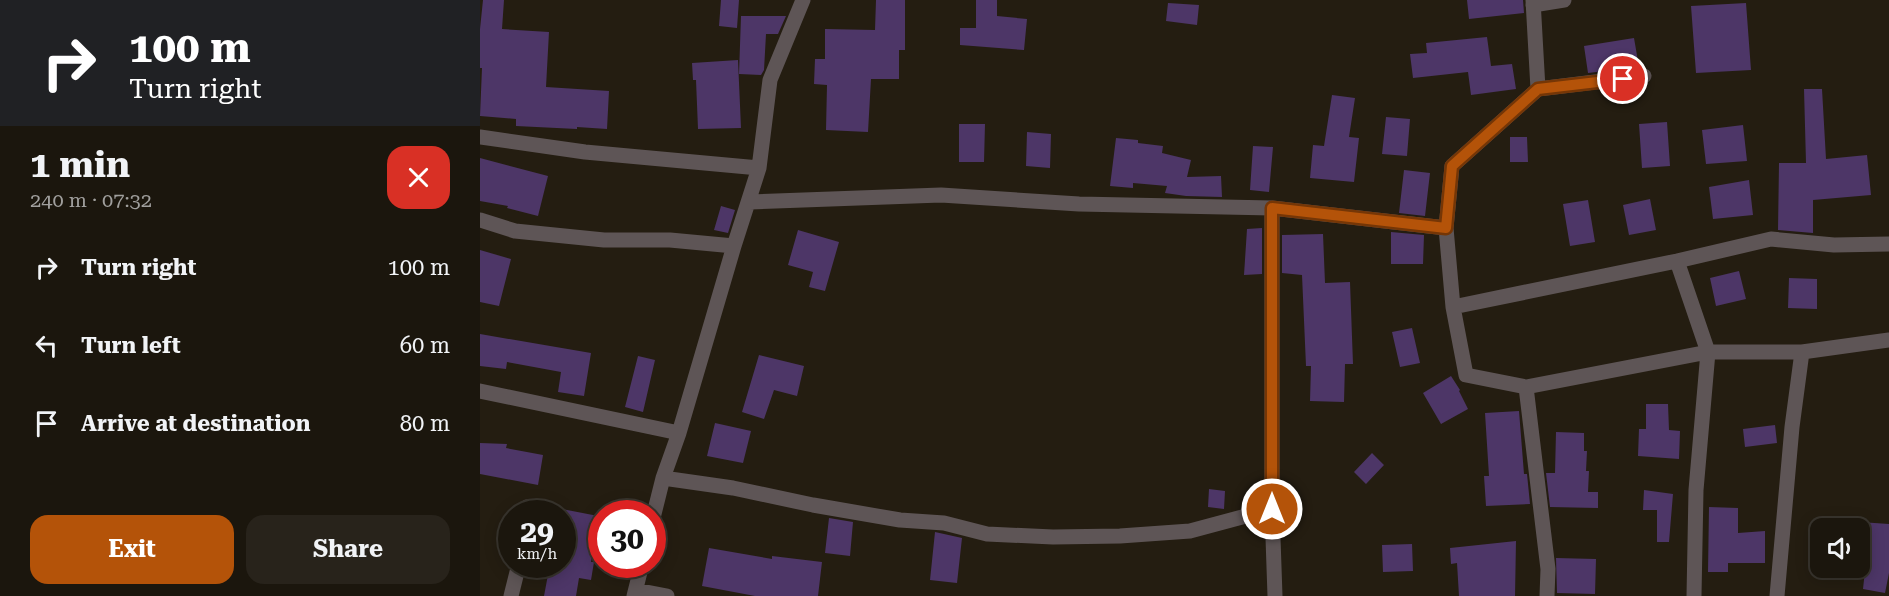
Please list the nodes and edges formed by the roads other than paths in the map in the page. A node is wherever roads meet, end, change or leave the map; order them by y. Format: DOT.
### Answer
graph roads {
  1 [pos="803,0"];
  2 [pos="1564,0"];
  3 [pos="1533,2"];
  4 [pos="1644,76"];
  5 [pos="1538,89"];
  6 [pos="480,137"];
  7 [pos="759,168"];
  8 [pos="750,202"];
  9 [pos="1272,208"];
  10 [pos="480,220"];
  11 [pos="1446,228"];
  12 [pos="1889,244"];
  13 [pos="734,246"];
  14 [pos="1677,261"];
  15 [pos="1453,307"];
  16 [pos="1889,340"];
  17 [pos="1708,352"];
  18 [pos="1802,352"];
  19 [pos="1526,387"];
  20 [pos="480,391"];
  21 [pos="678,433"];
  22 [pos="663,478"];
  23 [pos="658,500"];
  24 [pos="1272,509"];
  25 [pos="516,578"];
  26 [pos="639,578"];
  27 [pos="635,593"];
  28 [pos="511,596"];
  29 [pos="667,596"];
  30 [pos="1275,596"];
  31 [pos="1547,596"];
  32 [pos="1694,596"];
  33 [pos="1777,596"];
  1 -- 7 [label="street"];
  2 -- 3 [label="street"];
  3 -- 5 [label="street"];
  4 -- 5 [label="street"];
  5 -- 11 [label="street"];
  6 -- 7 [label="street"];
  7 -- 8 [label="street"];
  8 -- 9 [label="street"];
  8 -- 13 [label="street"];
  9 -- 11 [label="street"];
  9 -- 24 [label="street"];
  10 -- 13 [label="street"];
  11 -- 15 [label="street"];
  12 -- 14 [label="street"];
  13 -- 21 [label="street"];
  14 -- 15 [label="street"];
  14 -- 17 [label="street"];
  15 -- 19 [label="street"];
  16 -- 18 [label="street"];
  17 -- 18 [label="street"];
  17 -- 19 [label="street"];
  17 -- 32 [label="street"];
  18 -- 33 [label="street"];
  19 -- 31 [label="street"];
  20 -- 21 [label="street"];
  21 -- 22 [label="street"];
  22 -- 23 [label="street"];
  22 -- 24 [label="street"];
  24 -- 30 [label="street"];
  25 -- 28 [label="street"];
  26 -- 27 [label="street"];
  27 -- 29 [label="street"];
}
